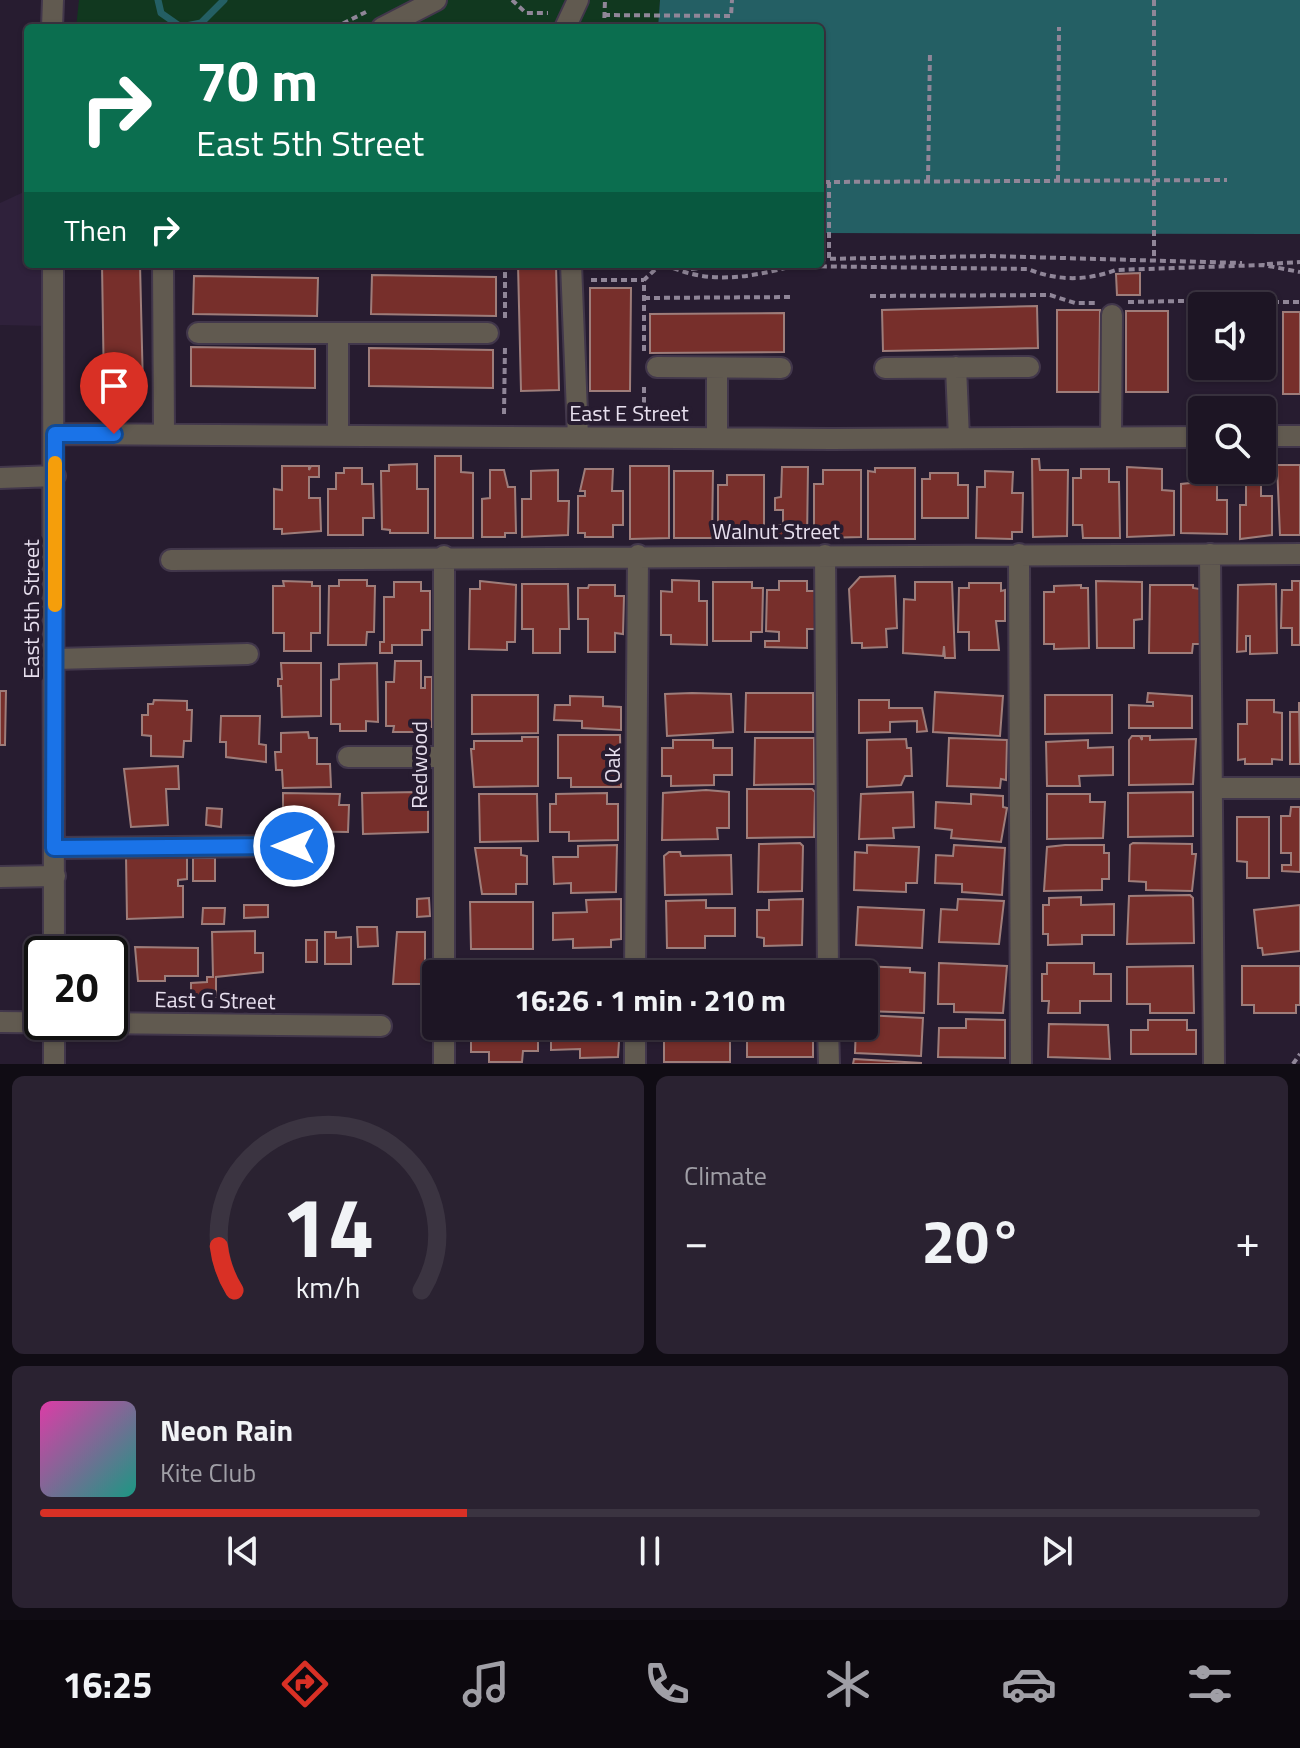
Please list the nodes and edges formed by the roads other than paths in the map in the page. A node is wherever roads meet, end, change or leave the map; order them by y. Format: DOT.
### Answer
graph roads {
  1 [pos="53,0"];
  2 [pos="436,0"];
  3 [pos="578,0"];
  4 [pos="52,24"];
  5 [pos="390,24"];
  6 [pos="567,24"];
  7 [pos="53,268"];
  8 [pos="163,268"];
  9 [pos="571,268"];
  10 [pos="1114,307"];
  11 [pos="198,333"];
  12 [pos="338,333"];
  13 [pos="488,333"];
  14 [pos="648,364"];
  15 [pos="956,367"];
  16 [pos="1029,367"];
  17 [pos="717,368"];
  18 [pos="781,368"];
  19 [pos="885,368"];
  20 [pos="55,434"];
  21 [pos="164,434"];
  22 [pos="338,436"];
  23 [pos="1276,436"];
  24 [pos="1300,436"];
  25 [pos="578,437"];
  26 [pos="1111,437"];
  27 [pos="1188,437"];
  28 [pos="717,438"];
  29 [pos="959,438"];
  30 [pos="55,476"];
  31 [pos="0,478"];
  32 [pos="1019,554"];
  33 [pos="1210,554"];
  34 [pos="1300,554"];
  35 [pos="638,555"];
  36 [pos="825,555"];
  37 [pos="444,556"];
  38 [pos="171,560"];
  39 [pos="248,654"];
  40 [pos="55,659"];
  41 [pos="348,757"];
  42 [pos="443,757"];
  43 [pos="1213,788"];
  44 [pos="1300,788"];
  45 [pos="294,846"];
  46 [pos="54,848"];
  47 [pos="55,876"];
  48 [pos="0,877"];
  49 [pos="54,936"];
  50 [pos="444,960"];
  51 [pos="635,960"];
  52 [pos="828,960"];
  53 [pos="0,1022"];
  54 [pos="24,1022"];
  55 [pos="128,1023"];
  56 [pos="381,1026"];
  57 [pos="54,1040"];
  58 [pos="444,1040"];
  59 [pos="635,1040"];
  60 [pos="828,1040"];
  61 [pos="54,1064"];
  62 [pos="444,1064"];
  63 [pos="635,1064"];
  64 [pos="829,1064"];
  65 [pos="1021,1064"];
  66 [pos="1214,1064"];
  1 -- 4 [label="street"];
  2 -- 5 [label="street"];
  3 -- 6 [label="street"];
  7 -- 20 [label="street, East 5th Street"];
  8 -- 21 [label="street"];
  9 -- 25 [label="street"];
  10 -- 26 [label="street"];
  11 -- 12 [label="street"];
  12 -- 13 [label="street"];
  12 -- 22 [label="street"];
  14 -- 17 [label="street"];
  15 -- 16 [label="street"];
  15 -- 19 [label="street"];
  15 -- 29 [label="street"];
  17 -- 18 [label="street"];
  17 -- 28 [label="street"];
  20 -- 21 [label="street, East E Street"];
  20 -- 30 [label="street, East 5th Street"];
  21 -- 22 [label="street, East E Street"];
  22 -- 25 [label="street, East E Street"];
  23 -- 24 [label="street"];
  25 -- 28 [label="street, East E Street"];
  26 -- 27 [label="street, East E Street"];
  26 -- 29 [label="street, East E Street"];
  28 -- 29 [label="street, East E Street"];
  30 -- 31 [label="street"];
  30 -- 40 [label="street, East 5th Street"];
  32 -- 33 [label="street, Walnut Street"];
  32 -- 36 [label="street, Walnut Street"];
  32 -- 65 [label="street"];
  33 -- 34 [label="street, Walnut Street"];
  33 -- 43 [label="street"];
  35 -- 36 [label="street, Walnut Street"];
  35 -- 37 [label="street, Walnut Street"];
  35 -- 51 [label="street, Oak"];
  36 -- 52 [label="street"];
  37 -- 38 [label="street, Walnut Street"];
  37 -- 42 [label="street, Redwood"];
  39 -- 40 [label="street"];
  40 -- 46 [label="street, East 5th Street"];
  41 -- 42 [label="street"];
  42 -- 50 [label="street, Redwood"];
  43 -- 44 [label="street"];
  43 -- 66 [label="street"];
  45 -- 46 [label="street"];
  46 -- 47 [label="street, East 5th Street"];
  47 -- 48 [label="street"];
  47 -- 49 [label="street, East 5th Street"];
  53 -- 54 [label="street, East G Street"];
  55 -- 56 [label="street, East G Street"];
  57 -- 61 [label="street"];
  58 -- 62 [label="street"];
  59 -- 63 [label="street"];
  60 -- 64 [label="street"];
}
